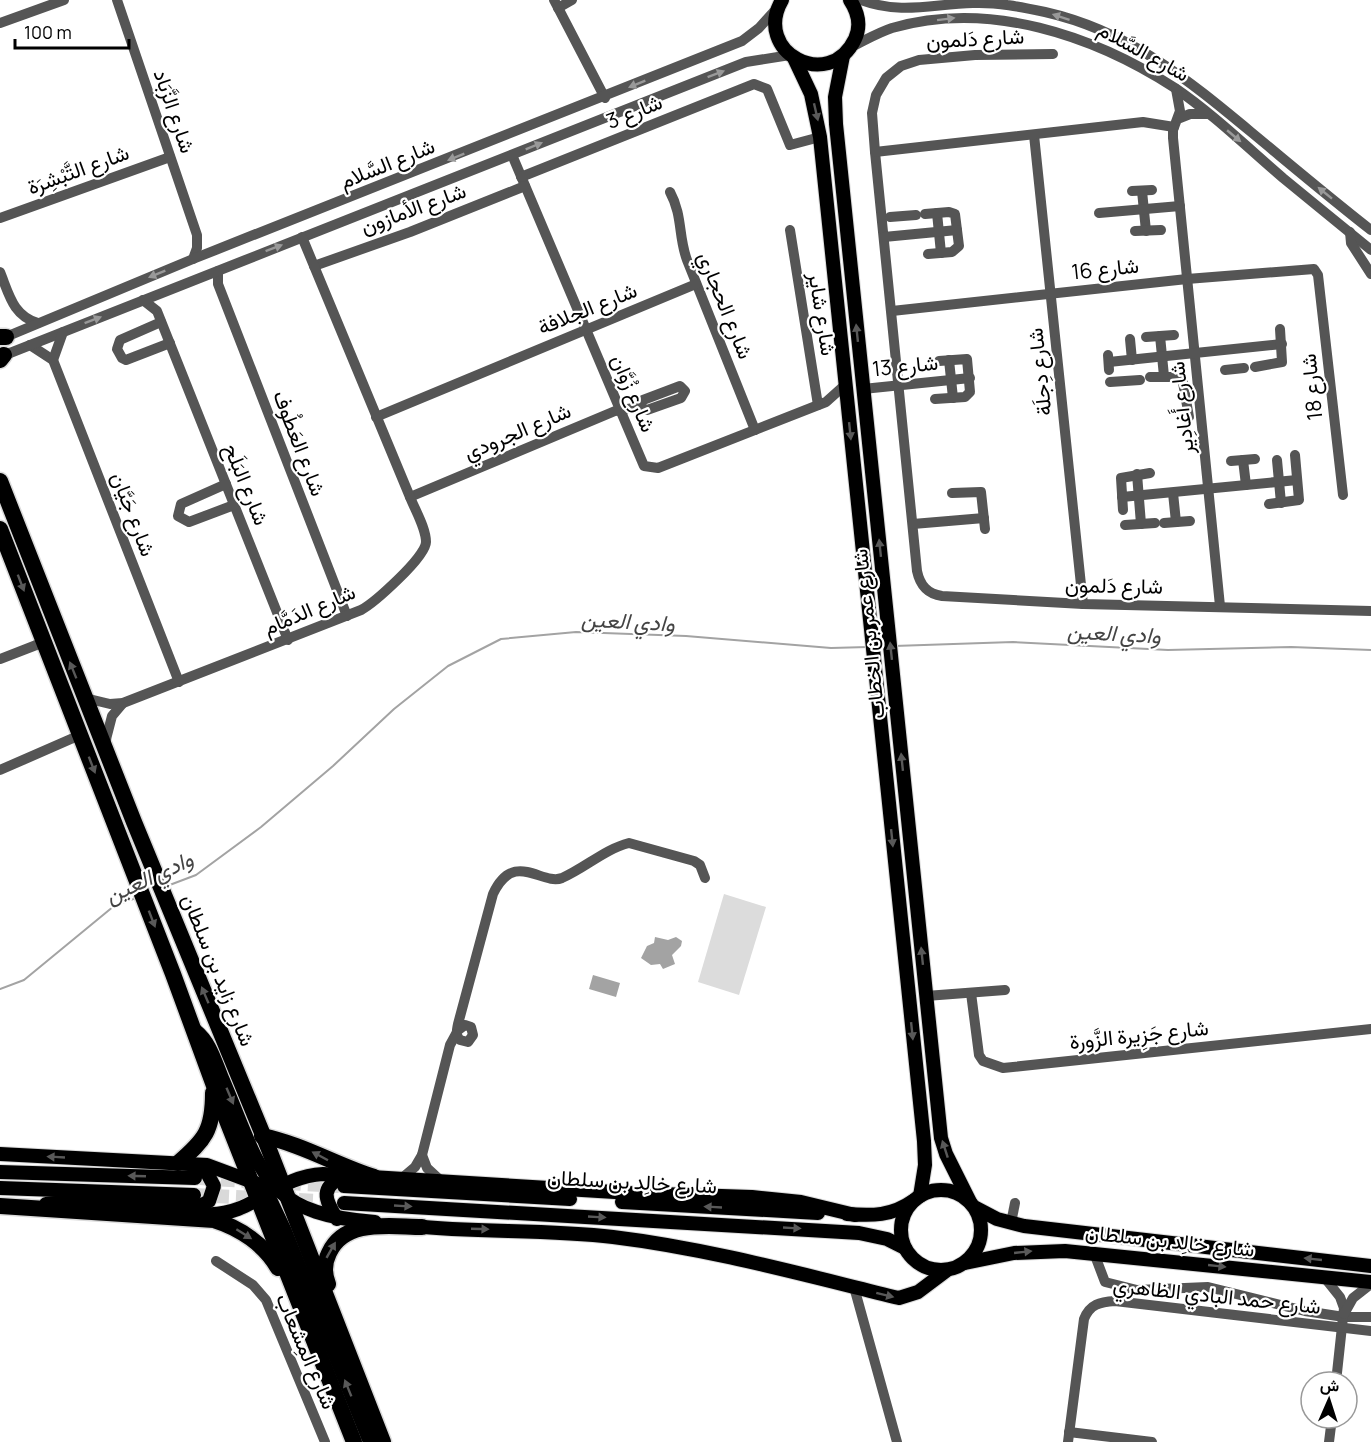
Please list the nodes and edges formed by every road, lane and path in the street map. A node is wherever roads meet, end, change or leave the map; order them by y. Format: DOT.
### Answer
graph roads {
  1 [pos="64,0"];
  2 [pos="117,0"];
  3 [pos="572,0"];
  4 [pos="850,0"];
  5 [pos="861,0"];
  6 [pos="780,3"];
  7 [pos="1009,3"];
  8 [pos="556,4"];
  9 [pos="0,23"];
  10 [pos="847,51"];
  11 [pos="1053,54"];
  12 [pos="792,57"];
  13 [pos="1176,89"];
  14 [pos="605,98"];
  15 [pos="1208,114"];
  16 [pos="1177,123"];
  17 [pos="1034,135"];
  18 [pos="820,137"];
  19 [pos="875,152"];
  20 [pos="512,155"];
  21 [pos="170,157"];
  22 [pos="523,181"];
  23 [pos="1142,190"];
  24 [pos="670,192"];
  25 [pos="1180,206"];
  26 [pos="1143,210"];
  27 [pos="937,213"];
  28 [pos="1099,214"];
  29 [pos="903,216"];
  30 [pos="890,217"];
  31 [pos="0,218"];
  32 [pos="790,230"];
  33 [pos="957,230"];
  34 [pos="1161,230"];
  35 [pos="1371,230"];
  36 [pos="939,232"];
  37 [pos="1350,232"];
  38 [pos="197,235"];
  39 [pos="906,235"];
  40 [pos="302,237"];
  41 [pos="884,237"];
  42 [pos="223,249"];
  43 [pos="1371,250"];
  44 [pos="941,253"];
  45 [pos="928,254"];
  46 [pos="193,260"];
  47 [pos="314,266"];
  48 [pos="218,271"];
  49 [pos="0,272"];
  50 [pos="1371,274"];
  51 [pos="1318,275"];
  52 [pos="202,278"];
  53 [pos="1188,279"];
  54 [pos="218,284"];
  55 [pos="696,284"];
  56 [pos="162,292"];
  57 [pos="1050,293"];
  58 [pos="143,300"];
  59 [pos="16,311"];
  60 [pos="157,311"];
  61 [pos="892,311"];
  62 [pos="161,322"];
  63 [pos="38,323"];
  64 [pos="586,329"];
  65 [pos="1280,329"];
  66 [pos="63,332"];
  67 [pos="1174,335"];
  68 [pos="1160,336"];
  69 [pos="170,343"];
  70 [pos="1281,344"];
  71 [pos="30,345"];
  72 [pos="3,346"];
  73 [pos="1262,346"];
  74 [pos="1230,350"];
  75 [pos="1196,354"];
  76 [pos="1162,357"];
  77 [pos="53,360"];
  78 [pos="1129,360"];
  79 [pos="1109,363"];
  80 [pos="1254,367"];
  81 [pos="1164,376"];
  82 [pos="970,378"];
  83 [pos="951,380"];
  84 [pos="1127,381"];
  85 [pos="1110,382"];
  86 [pos="845,385"];
  87 [pos="899,385"];
  88 [pos="863,389"];
  89 [pos="953,398"];
  90 [pos="935,399"];
  91 [pos="822,404"];
  92 [pos="640,407"];
  93 [pos="847,408"];
  94 [pos="621,410"];
  95 [pos="376,417"];
  96 [pos="1189,417"];
  97 [pos="755,430"];
  98 [pos="1255,459"];
  99 [pos="1243,460"];
  100 [pos="1231,461"];
  101 [pos="1150,473"];
  102 [pos="1137,474"];
  103 [pos="1298,480"];
  104 [pos="0,481"];
  105 [pos="1279,482"];
  106 [pos="226,484"];
  107 [pos="1246,485"];
  108 [pos="1209,489"];
  109 [pos="952,493"];
  110 [pos="1173,493"];
  111 [pos="1343,495"];
  112 [pos="1139,496"];
  113 [pos="410,497"];
  114 [pos="1122,497"];
  115 [pos="1281,503"];
  116 [pos="1269,504"];
  117 [pos="234,505"];
  118 [pos="1123,510"];
  119 [pos="1190,521"];
  120 [pos="1165,523"];
  121 [pos="913,524"];
  122 [pos="1141,524"];
  123 [pos="1125,525"];
  124 [pos="0,529"];
  125 [pos="1083,604"];
  126 [pos="1220,606"];
  127 [pos="1371,611"];
  128 [pos="347,616"];
  129 [pos="288,640"];
  130 [pos="44,642"];
  131 [pos="0,659"];
  132 [pos="179,682"];
  133 [pos="85,698"];
  134 [pos="123,703"];
  135 [pos="80,735"];
  136 [pos="104,748"];
  137 [pos="0,770"];
  138 [pos="705,878"];
  139 [pos="1005,990"];
  140 [pos="971,993"];
  141 [pos="926,996"];
  142 [pos="463,1009"];
  143 [pos="192,1028"];
  144 [pos="1371,1029"];
  145 [pos="458,1036"];
  146 [pos="213,1083"];
  147 [pos="262,1136"];
  148 [pos="0,1154"];
  149 [pos="422,1155"];
  150 [pos="184,1164"];
  151 [pos="0,1172"];
  152 [pos="374,1177"];
  153 [pos="195,1178"];
  154 [pos="402,1178"];
  155 [pos="250,1179"];
  156 [pos="344,1180"];
  157 [pos="440,1180"];
  158 [pos="0,1188"];
  159 [pos="274,1193"];
  160 [pos="194,1195"];
  161 [pos="916,1199"];
  162 [pos="344,1203"];
  163 [pos="1015,1203"];
  164 [pos="0,1204"];
  165 [pos="41,1205"];
  166 [pos="973,1205"];
  167 [pos="855,1215"];
  168 [pos="337,1219"];
  169 [pos="1011,1223"];
  170 [pos="422,1227"];
  171 [pos="905,1248"];
  172 [pos="1094,1253"];
  173 [pos="216,1261"];
  174 [pos="965,1263"];
  175 [pos="1371,1266"];
  176 [pos="946,1271"];
  177 [pos="1324,1277"];
  178 [pos="1371,1283"];
  179 [pos="854,1287"];
  180 [pos="1371,1317"];
  181 [pos="1344,1320"];
  182 [pos="1371,1331"];
  183 [pos="1338,1370"];
  184 [pos="368,1404"];
  185 [pos="340,1407"];
  186 [pos="1068,1437"];
  187 [pos="325,1442"];
  188 [pos="354,1442"];
  189 [pos="370,1442"];
  190 [pos="383,1442"];
  191 [pos="897,1442"];
  192 [pos="1152,1442"];
  1 -- 9 [label="street"];
  2 -- 21 [label="street, شارع الزَّبَاد"];
  3 -- 8 [label="street"];
  4 -- 10 [label="main road, شارع عمر بن الخطاب"];
  5 -- 7 [label="street, شارع السَّلام"];
  6 -- 12 [label="main road, شارع عمر بن الخطاب"];
  6 -- 14 [label="street, شارع السَّلام, one-way"];
  35 -- 7 [label="street, شارع السَّلام, one-way"];
  8 -- 14 [label="street"];
  10 -- 12 [label="main road"];
  10 -- 13 [label="street, شارع السَّلام, one-way"];
  88 -- 10 [label="main road, شارع عمر بن الخطاب, one-way"];
  11 -- 19 [label="street, شارع دَلمون"];
  12 -- 18 [label="main road, شارع عمر بن الخطاب, one-way"];
  20 -- 12 [label="street, شارع السَّلام, one-way"];
  13 -- 15 [label="street, شارع السَّلام"];
  13 -- 16 [label="street, شارع أَغادِير"];
  14 -- 42 [label="street, شارع السَّلام, one-way"];
  15 -- 16 [label="street"];
  15 -- 37 [label="street, شارع السَّلام, one-way"];
  16 -- 17 [label="street"];
  16 -- 25 [label="street, شارع أَغادِير"];
  17 -- 19 [label="street"];
  17 -- 57 [label="street, شارع دِجلَة"];
  18 -- 22 [label="street, شارع 3"];
  18 -- 86 [label="main road, شارع عمر بن الخطاب"];
  19 -- 41 [label="street, شارع دَلمون"];
  20 -- 22 [label="street, شارع زُوَّان"];
  20 -- 40 [label="street, شارع السَّلام"];
  21 -- 31 [label="street, شارع التَّبْشِرَة"];
  21 -- 38 [label="street, شارع الزَّبَاد"];
  22 -- 47 [label="street, شارع الأمازون"];
  22 -- 64 [label="street, شارع زُوَّان"];
  23 -- 26 [label="street"];
  24 -- 55 [label="street, شارع الحجاري"];
  25 -- 26 [label="street"];
  25 -- 53 [label="street, شارع أَغادِير"];
  26 -- 28 [label="street"];
  26 -- 34 [label="street"];
  27 -- 29 [label="street"];
  27 -- 33 [label="street"];
  27 -- 36 [label="street"];
  29 -- 30 [label="street"];
  29 -- 39 [label="street"];
  32 -- 91 [label="street, شارع شاير"];
  33 -- 36 [label="street"];
  33 -- 44 [label="street"];
  36 -- 39 [label="street"];
  36 -- 44 [label="street"];
  37 -- 43 [label="street, شارع السَّلام"];
  37 -- 50 [label="street"];
  38 -- 42 [label="street"];
  38 -- 46 [label="street, شارع الزَّبَاد"];
  39 -- 41 [label="street"];
  40 -- 47 [label="street, شارع الدَمَّام"];
  48 -- 40 [label="street, شارع السَّلام, one-way"];
  41 -- 61 [label="street, شارع دَلمون"];
  42 -- 46 [label="street, شارع السَّلام"];
  44 -- 45 [label="street"];
  46 -- 63 [label="street, شارع السَّلام, one-way"];
  47 -- 95 [label="street, شارع الدَمَّام"];
  48 -- 52 [label="street, شارع السَّلام"];
  48 -- 54 [label="street, شارع العَطُوف"];
  49 -- 59 [label="street"];
  51 -- 53 [label="street, شارع 16"];
  51 -- 111 [label="street, شارع 18"];
  52 -- 54 [label="street"];
  52 -- 56 [label="street, شارع السَّلام"];
  53 -- 57 [label="street, شارع 16"];
  53 -- 75 [label="street, شارع أَغادِير"];
  54 -- 128 [label="street, شارع العَطُوف"];
  55 -- 64 [label="street, شارع الجلافة"];
  55 -- 97 [label="street, شارع الحجاري"];
  56 -- 58 [label="street, شارع السَّلام"];
  56 -- 60 [label="street"];
  57 -- 61 [label="street, شارع 16"];
  57 -- 125 [label="street, شارع دِجلَة"];
  58 -- 60 [label="street"];
  66 -- 58 [label="street, شارع السَّلام, one-way"];
  59 -- 63 [label="street"];
  59 -- 72 [label="street"];
  60 -- 62 [label="street, شارع البَلَح"];
  61 -- 87 [label="street, شارع دَلمون"];
  62 -- 69 [label="street, شارع البَلَح"];
  62 -- 69 [label="street"];
  63 -- 72 [label="street, شارع السَّلام"];
  64 -- 94 [label="street, شارع زُوَّان"];
  64 -- 95 [label="street, شارع الجلافة"];
  65 -- 70 [label="street"];
  66 -- 71 [label="street, شارع السَّلام"];
  66 -- 77 [label="street"];
  67 -- 68 [label="street"];
  68 -- 76 [label="street"];
  68 -- 78 [label="street"];
  69 -- 106 [label="street, شارع البَلَح"];
  70 -- 73 [label="street"];
  70 -- 80 [label="street"];
  71 -- 72 [label="street, شارع السَّلام"];
  71 -- 77 [label="street"];
  73 -- 74 [label="street"];
  73 -- 80 [label="street"];
  74 -- 75 [label="street"];
  74 -- 80 [label="street"];
  75 -- 76 [label="street"];
  75 -- 108 [label="street, شارع أَغادِير"];
  76 -- 78 [label="street"];
  76 -- 81 [label="street"];
  77 -- 132 [label="street, شارع جَيَّان"];
  78 -- 79 [label="street"];
  78 -- 84 [label="street"];
  81 -- 84 [label="street"];
  81 -- 96 [label="street"];
  82 -- 83 [label="street, شارع 13"];
  82 -- 83 [label="street, شارع 13"];
  82 -- 89 [label="street, شارع 13"];
  83 -- 87 [label="street, شارع 13"];
  83 -- 89 [label="street, شارع 13"];
  84 -- 85 [label="street"];
  86 -- 91 [label="street, شارع زُوَّان"];
  86 -- 93 [label="main road, شارع عمر بن الخطاب"];
  87 -- 88 [label="street, شارع 13"];
  87 -- 121 [label="street, شارع دَلمون"];
  141 -- 88 [label="main road, شارع عمر بن الخطاب, one-way"];
  89 -- 90 [label="street, شارع 13"];
  91 -- 93 [label="street"];
  91 -- 97 [label="street, شارع زُوَّان"];
  92 -- 94 [label="street, شارع الجرودي"];
  93 -- 161 [label="main road, شارع عمر بن الخطاب, one-way"];
  94 -- 97 [label="street, شارع زُوَّان"];
  94 -- 113 [label="street, شارع الجرودي"];
  95 -- 113 [label="street, شارع الدَمَّام"];
  98 -- 99 [label="street"];
  99 -- 100 [label="street"];
  99 -- 107 [label="street"];
  101 -- 102 [label="street"];
  102 -- 112 [label="street"];
  102 -- 114 [label="street"];
  103 -- 105 [label="street"];
  103 -- 105 [label="street"];
  103 -- 115 [label="street"];
  133 -- 104 [label="highway, شارع زايد بن سلطان, one-way"];
  105 -- 107 [label="street"];
  105 -- 115 [label="street"];
  106 -- 117 [label="street, شارع البَلَح"];
  106 -- 117 [label="street"];
  107 -- 108 [label="street"];
  108 -- 110 [label="street"];
  108 -- 126 [label="street, شارع أَغادِير"];
  109 -- 121 [label="street"];
  110 -- 112 [label="street"];
  110 -- 120 [label="street"];
  112 -- 114 [label="street"];
  112 -- 122 [label="street"];
  113 -- 128 [label="street, شارع الدَمَّام"];
  114 -- 118 [label="street"];
  115 -- 116 [label="street"];
  117 -- 129 [label="street, شارع البَلَح"];
  119 -- 120 [label="street"];
  120 -- 122 [label="street"];
  121 -- 125 [label="street, شارع دَلمون"];
  122 -- 123 [label="street"];
  124 -- 130 [label="highway, شارع زايد بن سلطان, one-way"];
  125 -- 126 [label="street, شارع دَلمون"];
  126 -- 127 [label="street, شارع دَلمون"];
  128 -- 129 [label="street, شارع الدَمَّام"];
  129 -- 132 [label="street, شارع الدَمَّام"];
  130 -- 131 [label="street"];
  130 -- 135 [label="highway, شارع زايد بن سلطان"];
  132 -- 134 [label="street, شارع الدَمَّام"];
  133 -- 134 [label="street, شارع الدَمَّام"];
  133 -- 136 [label="highway, شارع زايد بن سلطان"];
  134 -- 136 [label="street"];
  135 -- 137 [label="street"];
  135 -- 143 [label="highway, شارع زايد بن سلطان, one-way"];
  147 -- 136 [label="highway, شارع زايد بن سلطان, one-way"];
  138 -- 142 [label="street"];
  139 -- 140 [label="street"];
  140 -- 141 [label="street"];
  140 -- 144 [label="street, شارع جَزِيرة الزَّورة"];
  166 -- 141 [label="main road, شارع عمر بن الخطاب, one-way"];
  142 -- 145 [label="street"];
  142 -- 145 [label="street"];
  143 -- 146 [label="highway, شارع زايد بن سلطان"];
  143 -- 159 [label="main road, one-way"];
  145 -- 149 [label="street"];
  146 -- 150 [label="highway"];
  146 -- 155 [label="highway, شارع زايد بن سلطان"];
  152 -- 147 [label="highway, one-way"];
  147 -- 159 [label="highway, شارع زايد بن سلطان"];
  150 -- 148 [label="main road, one-way"];
  149 -- 154 [label="street"];
  149 -- 157 [label="street"];
  150 -- 155 [label="main road"];
  150 -- 165 [label="main road"];
  153 -- 151 [label="main road, one-way"];
  152 -- 154 [label="main road"];
  152 -- 156 [label="main road"];
  154 -- 157 [label="main road"];
  155 -- 159 [label="highway, شارع زايد بن سلطان"];
  156 -- 159 [label="main road"];
  167 -- 156 [label="main road, شارع خالِد بن سلطان, one-way"];
  156 -- 168 [label="main road"];
  157 -- 167 [label="main road"];
  158 -- 160 [label="main road"];
  159 -- 165 [label="main road"];
  159 -- 168 [label="main road"];
  159 -- 184 [label="highway, شارع زايد بن سلطان"];
  159 -- 185 [label="highway, شارع زايد بن سلطان"];
  189 -- 159 [label="main road, one-way"];
  161 -- 166 [label="main road"];
  161 -- 167 [label="main road, شارع خالِد بن سلطان"];
  161 -- 171 [label="main road"];
  162 -- 171 [label="main road, شارع خالِد بن سلطان, one-way"];
  163 -- 169 [label="street"];
  164 -- 165 [label="main road"];
  164 -- 185 [label="highway, one-way"];
  166 -- 169 [label="main road, شارع خالِد بن سلطان"];
  166 -- 174 [label="main road"];
  168 -- 170 [label="main road"];
  175 -- 169 [label="main road, شارع خالِد بن سلطان, one-way"];
  170 -- 179 [label="main road, one-way"];
  184 -- 170 [label="highway, one-way"];
  171 -- 176 [label="main road"];
  174 -- 172 [label="main road, شارع خالِد بن سلطان, one-way"];
  172 -- 177 [label="main road, شارع خالِد بن سلطان, one-way"];
  172 -- 181 [label="street"];
  173 -- 187 [label="street, شارع المِشعاب"];
  174 -- 176 [label="main road"];
  179 -- 176 [label="main road, one-way"];
  177 -- 178 [label="main road, شارع خالِد بن سلطان"];
  177 -- 181 [label="street"];
  178 -- 181 [label="street"];
  179 -- 191 [label="street"];
  180 -- 181 [label="street"];
  181 -- 182 [label="street, شارع حمد البادي الظاهري"];
  181 -- 183 [label="street"];
  181 -- 186 [label="street, شارع حمد البادي الظاهري"];
  184 -- 190 [label="highway, شارع زايد بن سلطان"];
  185 -- 188 [label="highway, شارع زايد بن سلطان"];
  186 -- 192 [label="street"];
}
